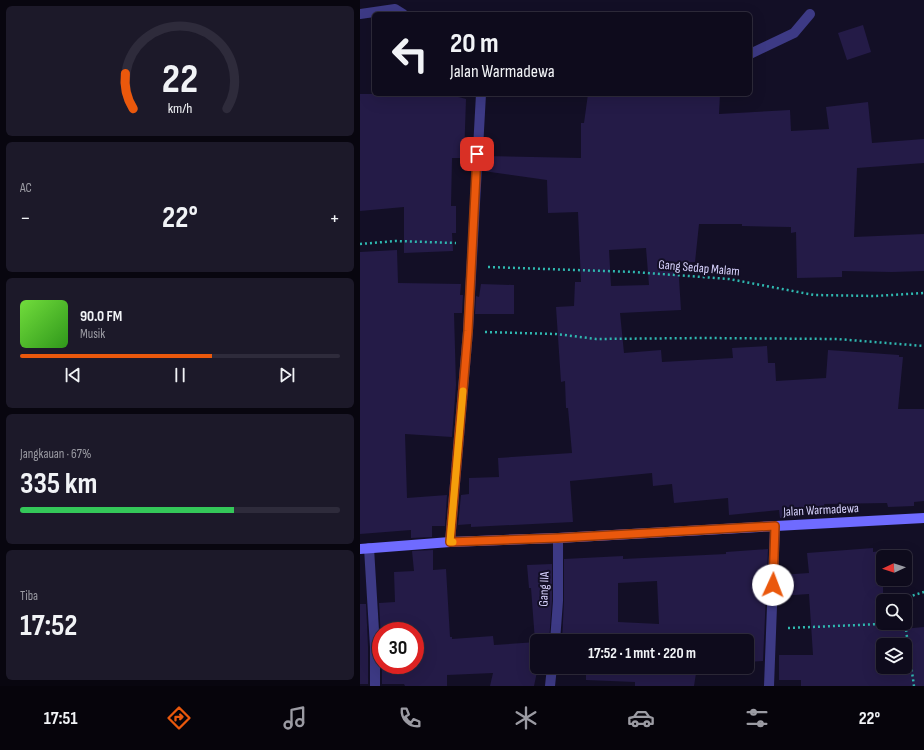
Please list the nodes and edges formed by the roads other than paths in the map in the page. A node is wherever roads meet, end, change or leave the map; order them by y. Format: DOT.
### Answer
graph roads {
  1 [pos="372,12"];
  2 [pos="374,12"];
  3 [pos="400,12"];
  4 [pos="360,14"];
  5 [pos="810,14"];
  6 [pos="752,53"];
  7 [pos="481,96"];
  8 [pos="924,518"];
  9 [pos="775,526"];
  10 [pos="558,538"];
  11 [pos="450,542"];
  12 [pos="365,548"];
  13 [pos="556,634"];
  14 [pos="551,674"];
  15 [pos="375,686"];
  16 [pos="550,686"];
  17 [pos="769,686"];
  1 -- 4 [label="street"];
  2 -- 3 [label="street"];
  5 -- 6 [label="street"];
  7 -- 11 [label="street"];
  8 -- 9 [label="street, Jalan Warmadewa"];
  9 -- 10 [label="street, Jalan Warmadewa"];
  9 -- 17 [label="street"];
  10 -- 11 [label="street, Jalan Warmadewa"];
  10 -- 13 [label="street, Gang IIA"];
  11 -- 12 [label="street, Jalan Warmadewa"];
  12 -- 15 [label="street"];
  14 -- 16 [label="street"];
}
